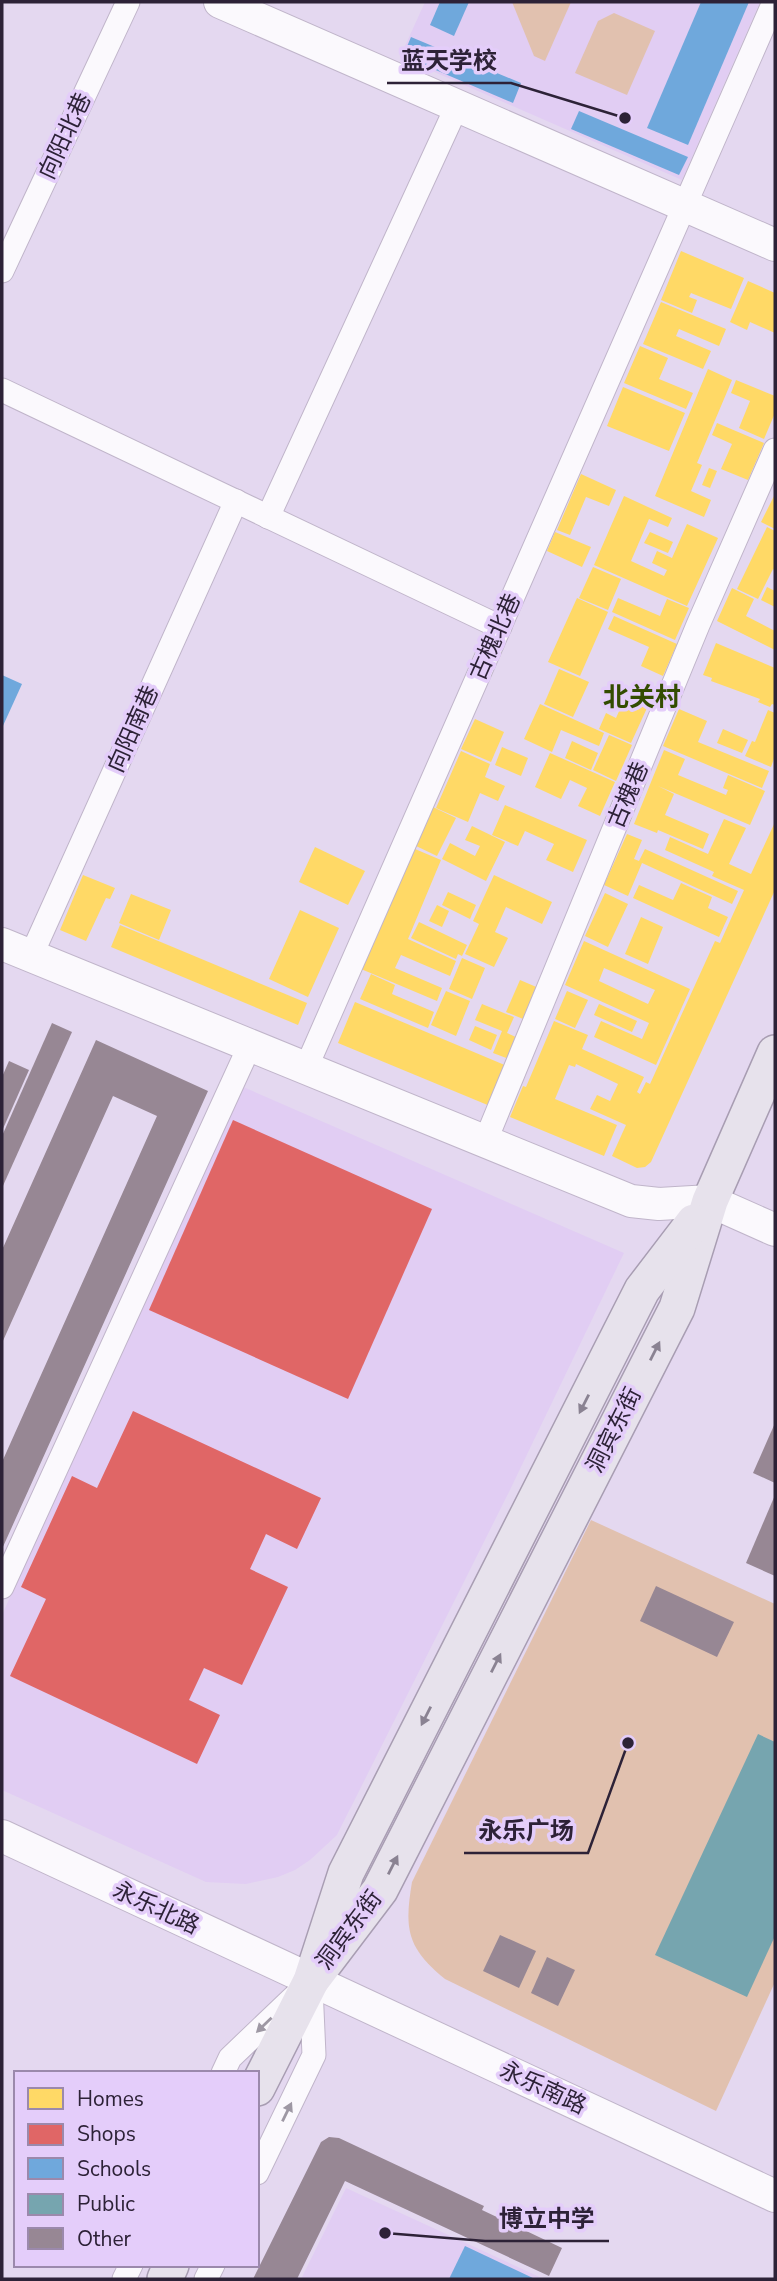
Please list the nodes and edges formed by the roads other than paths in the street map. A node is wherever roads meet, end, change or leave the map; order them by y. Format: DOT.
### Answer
graph roads {
  1 [pos="128,2"];
  2 [pos="774,2"];
  3 [pos="240,6"];
  4 [pos="457,106"];
  5 [pos="685,206"];
  6 [pos="775,245"];
  7 [pos="2,271"];
  8 [pos="2,390"];
  9 [pos="775,450"];
  10 [pos="236,501"];
  11 [pos="268,517"];
  12 [pos="500,627"];
  13 [pos="2,944"];
  14 [pos="31,956"];
  15 [pos="250,1045"];
  16 [pos="775,1053"];
  17 [pos="306,1068"];
  18 [pos="485,1142"];
  19 [pos="710,1201"];
  20 [pos="775,1230"];
  21 [pos="2,1587"];
  22 [pos="2,1836"];
  23 [pos="311,1981"];
  24 [pos="224,2071"];
  25 [pos="259,2084"];
  26 [pos="259,2169"];
  27 [pos="775,2196"];
  1 -- 7 [label="street, 向阳北巷"];
  2 -- 5 [label="street, 古槐北巷"];
  3 -- 4 [label="street"];
  4 -- 5 [label="street"];
  4 -- 11 [label="street"];
  5 -- 6 [label="street"];
  5 -- 12 [label="street, 古槐北巷"];
  8 -- 10 [label="street"];
  9 -- 18 [label="street, 古槐巷"];
  10 -- 11 [label="street"];
  10 -- 14 [label="street, 向阳南巷"];
  11 -- 12 [label="street"];
  12 -- 17 [label="street, 古槐北巷"];
  13 -- 14 [label="street"];
  14 -- 15 [label="street"];
  15 -- 17 [label="street"];
  15 -- 21 [label="street"];
  16 -- 19 [label="main road, 洞宾东街"];
  17 -- 18 [label="street"];
  18 -- 19 [label="street"];
  19 -- 20 [label="street"];
  19 -- 23 [label="main road, 洞宾东街"];
  22 -- 23 [label="street, 永乐北路"];
  23 -- 24 [label="street, one-way"];
  23 -- 25 [label="main road, 洞宾东街"];
  26 -- 23 [label="street, one-way"];
  23 -- 27 [label="street, 永乐南路"];
}
